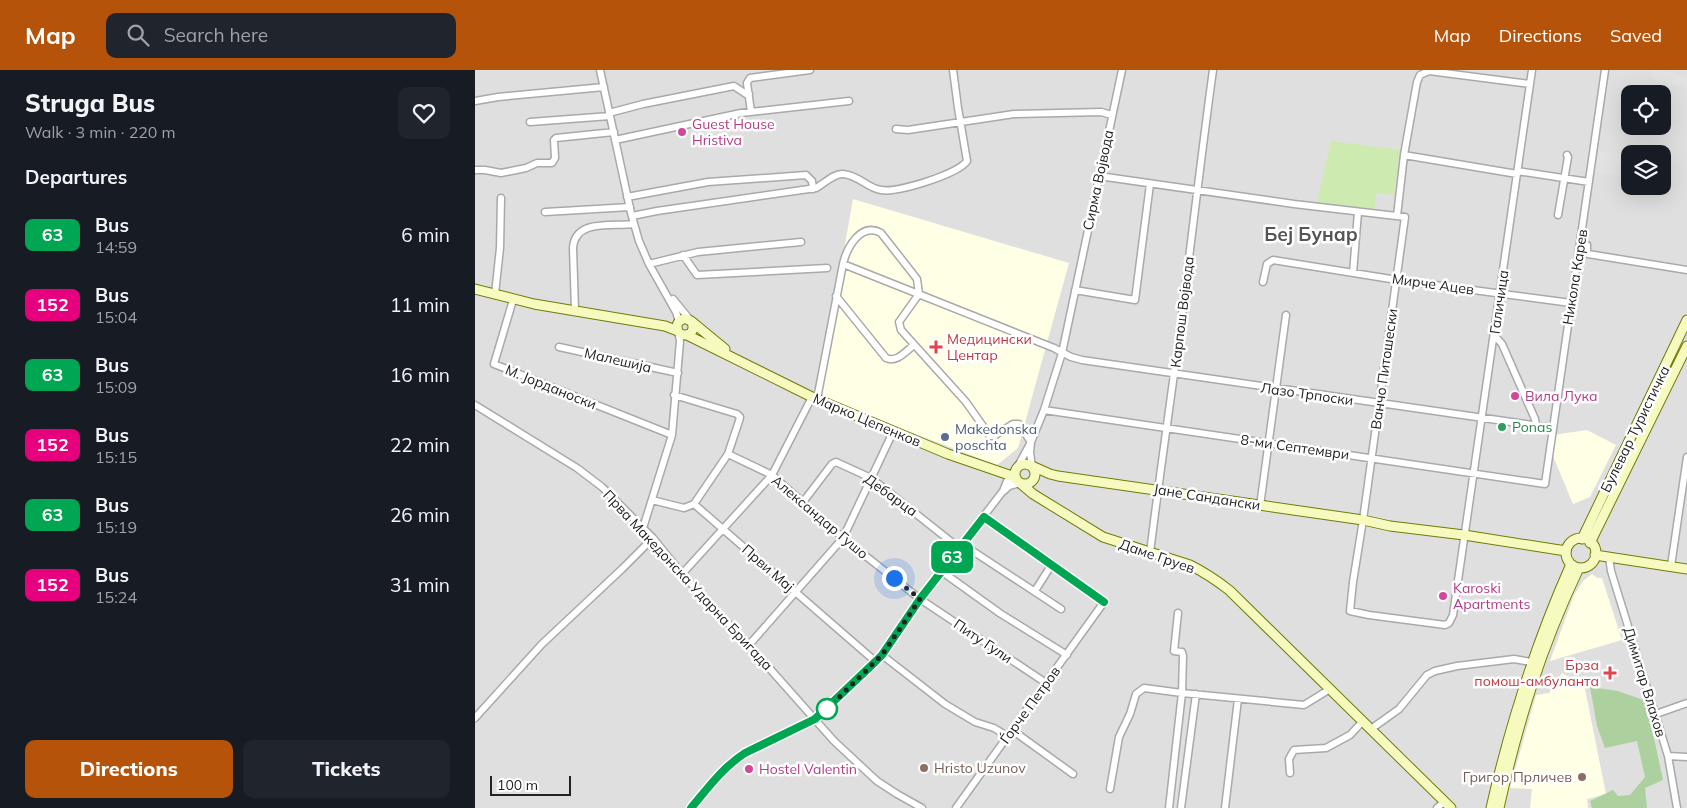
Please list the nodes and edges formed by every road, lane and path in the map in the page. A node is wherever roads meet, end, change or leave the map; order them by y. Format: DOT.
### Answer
graph roads {
  1 [pos="601,70"];
  2 [pos="810,70"];
  3 [pos="953,70"];
  4 [pos="1122,70"];
  5 [pos="1213,70"];
  6 [pos="1532,70"];
  7 [pos="1605,70"];
  8 [pos="1529,84"];
  9 [pos="604,87"];
  10 [pos="749,94"];
  11 [pos="475,101"];
  12 [pos="849,101"];
  13 [pos="751,112"];
  14 [pos="610,114"];
  15 [pos="1112,115"];
  16 [pos="529,122"];
  17 [pos="961,122"];
  18 [pos="896,129"];
  19 [pos="613,132"];
  20 [pos="615,140"];
  21 [pos="1404,155"];
  22 [pos="1567,155"];
  23 [pos="475,170"];
  24 [pos="1517,172"];
  25 [pos="1099,176"];
  26 [pos="1564,178"];
  27 [pos="1589,182"];
  28 [pos="1150,184"];
  29 [pos="813,189"];
  30 [pos="1197,189"];
  31 [pos="627,197"];
  32 [pos="501,198"];
  33 [pos="630,207"];
  34 [pos="545,212"];
  35 [pos="1358,212"];
  36 [pos="1558,215"];
  37 [pos="1397,216"];
  38 [pos="633,220"];
  39 [pos="801,242"];
  40 [pos="1581,244"];
  41 [pos="683,255"];
  42 [pos="649,264"];
  43 [pos="843,264"];
  44 [pos="827,268"];
  45 [pos="1687,270"];
  46 [pos="1353,273"];
  47 [pos="1397,280"];
  48 [pos="1263,282"];
  49 [pos="475,289"];
  50 [pos="1075,290"];
  51 [pos="667,293"];
  52 [pos="495,294"];
  53 [pos="919,294"];
  54 [pos="1500,294"];
  55 [pos="837,296"];
  56 [pos="513,300"];
  57 [pos="1571,303"];
  58 [pos="575,310"];
  59 [pos="1286,315"];
  60 [pos="1687,320"];
  61 [pos="691,321"];
  62 [pos="681,331"];
  63 [pos="1494,335"];
  64 [pos="914,345"];
  65 [pos="1687,346"];
  66 [pos="559,347"];
  67 [pos="1062,353"];
  68 [pos="743,362"];
  69 [pos="677,373"];
  70 [pos="1174,374"];
  71 [pos="1276,389"];
  72 [pos="674,395"];
  73 [pos="814,398"];
  74 [pos="1379,404"];
  75 [pos="475,405"];
  76 [pos="1044,410"];
  77 [pos="1481,418"];
  78 [pos="1536,425"];
  79 [pos="1166,428"];
  80 [pos="1553,428"];
  81 [pos="893,432"];
  82 [pos="672,435"];
  83 [pos="1031,442"];
  84 [pos="1269,443"];
  85 [pos="728,454"];
  86 [pos="1687,457"];
  87 [pos="1371,458"];
  88 [pos="1018,466"];
  89 [pos="1032,466"];
  90 [pos="998,471"];
  91 [pos="1473,472"];
  92 [pos="1050,474"];
  93 [pos="772,475"];
  94 [pos="871,478"];
  95 [pos="1035,479"];
  96 [pos="1017,480"];
  97 [pos="1545,484"];
  98 [pos="1004,488"];
  99 [pos="1158,490"];
  100 [pos="1039,498"];
  101 [pos="652,500"];
  102 [pos="803,502"];
  103 [pos="694,504"];
  104 [pos="1260,506"];
  105 [pos="984,517"];
  106 [pos="1363,520"];
  107 [pos="643,528"];
  108 [pos="724,530"];
  109 [pos="1464,535"];
  110 [pos="653,538"];
  111 [pos="843,538"];
  112 [pos="1586,541"];
  113 [pos="961,546"];
  114 [pos="1566,551"];
  115 [pos="1150,553"];
  116 [pos="1595,555"];
  117 [pos="1609,557"];
  118 [pos="1052,564"];
  119 [pos="1575,566"];
  120 [pos="1671,566"];
  121 [pos="1687,569"];
  122 [pos="941,571"];
  123 [pos="682,574"];
  124 [pos="1035,591"];
  125 [pos="796,593"];
  126 [pos="920,599"];
  127 [pos="1061,609"];
  128 [pos="1178,613"];
  129 [pos="749,645"];
  130 [pos="882,655"];
  131 [pos="1067,655"];
  132 [pos="875,662"];
  133 [pos="1531,662"];
  134 [pos="1046,683"];
  135 [pos="1330,689"];
  136 [pos="1182,693"];
  137 [pos="1195,694"];
  138 [pos="1238,699"];
  139 [pos="1687,703"];
  140 [pos="1656,714"];
  141 [pos="475,718"];
  142 [pos="815,719"];
  143 [pos="1363,721"];
  144 [pos="1371,729"];
  145 [pos="1012,730"];
  146 [pos="1007,736"];
  147 [pos="1668,756"];
  148 [pos="1687,757"];
  149 [pos="1290,773"];
  150 [pos="1073,774"];
  151 [pos="1110,789"];
  152 [pos="1444,806"];
  153 [pos="691,808"];
  154 [pos="922,808"];
  155 [pos="956,808"];
  156 [pos="1169,808"];
  157 [pos="1181,808"];
  158 [pos="1225,808"];
  159 [pos="1491,808"];
  160 [pos="1499,808"];
  161 [pos="1677,808"];
  1 -- 9 [label="street"];
  2 -- 10 [label="street"];
  3 -- 17 [label="street"];
  4 -- 15 [label="street, Сирма Војвода"];
  5 -- 30 [label="street, Карпош Војвода"];
  6 -- 8 [label="street, Галичица"];
  7 -- 27 [label="street, Никола Карев"];
  8 -- 21 [label="street"];
  8 -- 24 [label="street, Галичица"];
  9 -- 11 [label="street"];
  9 -- 14 [label="street"];
  10 -- 13 [label="street"];
  10 -- 14 [label="street"];
  12 -- 13 [label="street"];
  13 -- 20 [label="street"];
  14 -- 16 [label="street"];
  14 -- 19 [label="street"];
  15 -- 17 [label="street"];
  15 -- 25 [label="street, Сирма Војвода"];
  17 -- 18 [label="street"];
  17 -- 29 [label="street"];
  19 -- 20 [label="street"];
  19 -- 23 [label="street"];
  20 -- 31 [label="street"];
  21 -- 24 [label="street"];
  21 -- 37 [label="street"];
  22 -- 26 [label="street"];
  24 -- 26 [label="street"];
  24 -- 54 [label="street, Галичица"];
  25 -- 28 [label="street"];
  25 -- 50 [label="street, Сирма Војвода"];
  26 -- 27 [label="street"];
  26 -- 36 [label="street"];
  27 -- 40 [label="street, Никола Карев"];
  28 -- 30 [label="street"];
  28 -- 50 [label="street"];
  29 -- 31 [label="street"];
  29 -- 38 [label="street"];
  30 -- 35 [label="street"];
  30 -- 70 [label="street, Карпош Војвода"];
  31 -- 33 [label="street"];
  32 -- 52 [label="street"];
  33 -- 34 [label="street"];
  33 -- 38 [label="street"];
  35 -- 37 [label="street"];
  35 -- 46 [label="street"];
  37 -- 47 [label="street, Ванчо Питошески"];
  38 -- 42 [label="street"];
  38 -- 58 [label="street"];
  39 -- 41 [label="street"];
  40 -- 45 [label="street"];
  40 -- 57 [label="street, Никола Карев"];
  41 -- 42 [label="street"];
  41 -- 44 [label="street"];
  42 -- 51 [label="street"];
  43 -- 53 [label="street, Лазо Трпоски"];
  43 -- 53 [label="street"];
  43 -- 55 [label="street"];
  46 -- 47 [label="street, Мирче Ацев"];
  46 -- 48 [label="street, Мирче Ацев"];
  47 -- 54 [label="street, Мирче Ацев"];
  47 -- 74 [label="street, Ванчо Питошески"];
  49 -- 52 [label="street"];
  50 -- 67 [label="street, Сирма Војвода"];
  51 -- 61 [label="street"];
  51 -- 62 [label="street"];
  52 -- 56 [label="street"];
  53 -- 64 [label="street"];
  53 -- 67 [label="street, Лазо Трпоски"];
  54 -- 57 [label="street, Мирче Ацев"];
  54 -- 63 [label="street, Галичица"];
  55 -- 64 [label="street"];
  55 -- 73 [label="street"];
  56 -- 58 [label="street"];
  56 -- 82 [label="street, М. Јорданоски"];
  57 -- 80 [label="street, Никола Карев"];
  58 -- 62 [label="street"];
  59 -- 71 [label="street"];
  60 -- 112 [label="street, Булевар Туристичка"];
  61 -- 62 [label="street"];
  61 -- 62 [label="street"];
  61 -- 68 [label="street"];
  62 -- 68 [label="street"];
  62 -- 69 [label="street"];
  63 -- 77 [label="street, Галичица"];
  63 -- 78 [label="street"];
  64 -- 83 [label="street"];
  65 -- 112 [label="street, Булевар Туристичка"];
  66 -- 69 [label="street, Малешија"];
  67 -- 70 [label="street, Лазо Трпоски"];
  67 -- 76 [label="street, Сирма Војвода"];
  68 -- 73 [label="street, Марко Цепенков"];
  69 -- 72 [label="street"];
  70 -- 71 [label="street, Лазо Трпоски"];
  70 -- 79 [label="street, Карпош Војвода"];
  71 -- 74 [label="street, Лазо Трпоски"];
  71 -- 84 [label="street"];
  72 -- 82 [label="street"];
  72 -- 85 [label="street"];
  73 -- 81 [label="street, Марко Цепенков"];
  73 -- 93 [label="street"];
  74 -- 77 [label="street, Лазо Трпоски"];
  74 -- 87 [label="street, Ванчо Питошески"];
  75 -- 107 [label="street, Прва Македонска Ударна Бригада"];
  76 -- 79 [label="street, 8-ми Септември"];
  76 -- 83 [label="street, Сирма Војвода"];
  77 -- 78 [label="street, Лазо Трпоски"];
  77 -- 91 [label="street, Галичица"];
  78 -- 80 [label="street, Лазо Трпоски"];
  79 -- 84 [label="street, 8-ми Септември"];
  79 -- 99 [label="street, Карпош Војвода"];
  80 -- 97 [label="street, Никола Карев"];
  81 -- 90 [label="street, Марко Цепенков"];
  81 -- 94 [label="street"];
  82 -- 101 [label="street"];
  83 -- 88 [label="street, Сирма Војвода"];
  83 -- 89 [label="street"];
  84 -- 87 [label="street, 8-ми Септември"];
  84 -- 104 [label="street"];
  85 -- 93 [label="street, Александар Гушо"];
  85 -- 103 [label="street"];
  86 -- 120 [label="street"];
  87 -- 91 [label="street, 8-ми Септември"];
  87 -- 106 [label="street, Ванчо Питошески"];
  88 -- 89 [label="street"];
  88 -- 90 [label="street"];
  88 -- 96 [label="street"];
  89 -- 92 [label="street, Јане Сандански"];
  89 -- 95 [label="street"];
  90 -- 96 [label="street, Марко Цепенков"];
  90 -- 98 [label="street"];
  91 -- 97 [label="street, 8-ми Септември"];
  91 -- 109 [label="street, Галичица"];
  92 -- 95 [label="street, Јане Сандански"];
  92 -- 99 [label="street, Јане Сандански"];
  93 -- 102 [label="street, Александар Гушо"];
  93 -- 108 [label="street"];
  94 -- 102 [label="street, Дебарца"];
  94 -- 111 [label="street"];
  94 -- 113 [label="street, Дебарца"];
  95 -- 96 [label="street"];
  95 -- 100 [label="street"];
  96 -- 98 [label="street"];
  96 -- 100 [label="street, Даме Груев"];
  98 -- 105 [label="street"];
  99 -- 104 [label="street, Јане Сандански"];
  99 -- 115 [label="street, Карпош Војвода"];
  100 -- 115 [label="street, Даме Груев"];
  101 -- 103 [label="street"];
  101 -- 107 [label="street"];
  102 -- 111 [label="street, Александар Гушо"];
  103 -- 108 [label="street, Први Мај"];
  104 -- 106 [label="street, Јане Сандански"];
  105 -- 113 [label="street"];
  105 -- 118 [label="street"];
  106 -- 109 [label="street, Јане Сандански"];
  106 -- 109 [label="street"];
  107 -- 110 [label="street, Прва Македонска Ударна Бригада"];
  108 -- 123 [label="street"];
  108 -- 125 [label="street, Први Мај"];
  109 -- 114 [label="street, Јане Сандански"];
  110 -- 123 [label="street, Прва Македонска Ударна Бригада"];
  110 -- 141 [label="street"];
  111 -- 125 [label="street"];
  111 -- 126 [label="street, Александар Гушо"];
  112 -- 114 [label="street"];
  112 -- 116 [label="street"];
  113 -- 122 [label="street"];
  113 -- 124 [label="street"];
  114 -- 119 [label="street"];
  115 -- 135 [label="street, Даме Груев"];
  116 -- 117 [label="street"];
  116 -- 119 [label="street"];
  117 -- 120 [label="street"];
  117 -- 140 [label="street, Димитар Влахов"];
  118 -- 124 [label="street"];
  118 -- 131 [label="street, Ѓорче Петров"];
  119 -- 133 [label="street"];
  119 -- 160 [label="street"];
  120 -- 121 [label="street"];
  122 -- 126 [label="street"];
  122 -- 131 [label="street"];
  123 -- 129 [label="street, Прва Македонска Ударна Бригада"];
  124 -- 127 [label="street"];
  125 -- 129 [label="street"];
  125 -- 132 [label="street, Први Мај"];
  126 -- 130 [label="street"];
  126 -- 134 [label="street, Питу Гули"];
  128 -- 136 [label="street"];
  129 -- 142 [label="street, Прва Македонска Ударна Бригада"];
  130 -- 132 [label="street"];
  130 -- 146 [label="street"];
  131 -- 134 [label="street, Ѓорче Петров"];
  132 -- 142 [label="street"];
  133 -- 144 [label="street"];
  133 -- 159 [label="street"];
  134 -- 145 [label="street, Ѓорче Петров"];
  135 -- 138 [label="street"];
  135 -- 143 [label="street, Даме Груев"];
  136 -- 137 [label="street"];
  136 -- 151 [label="street"];
  136 -- 156 [label="street"];
  137 -- 138 [label="street"];
  137 -- 157 [label="street"];
  138 -- 158 [label="street"];
  139 -- 140 [label="street"];
  140 -- 147 [label="street, Димитар Влахов"];
  142 -- 153 [label="street"];
  142 -- 154 [label="street, Прва Македонска Ударна Бригада"];
  143 -- 144 [label="street, Даме Груев"];
  143 -- 149 [label="street"];
  144 -- 152 [label="street, Даме Груев"];
  145 -- 146 [label="street, Ѓорче Петров"];
  145 -- 150 [label="street"];
  146 -- 155 [label="street, Ѓорче Петров"];
  147 -- 148 [label="street"];
  147 -- 161 [label="street, Димитар Влахов"];
}
